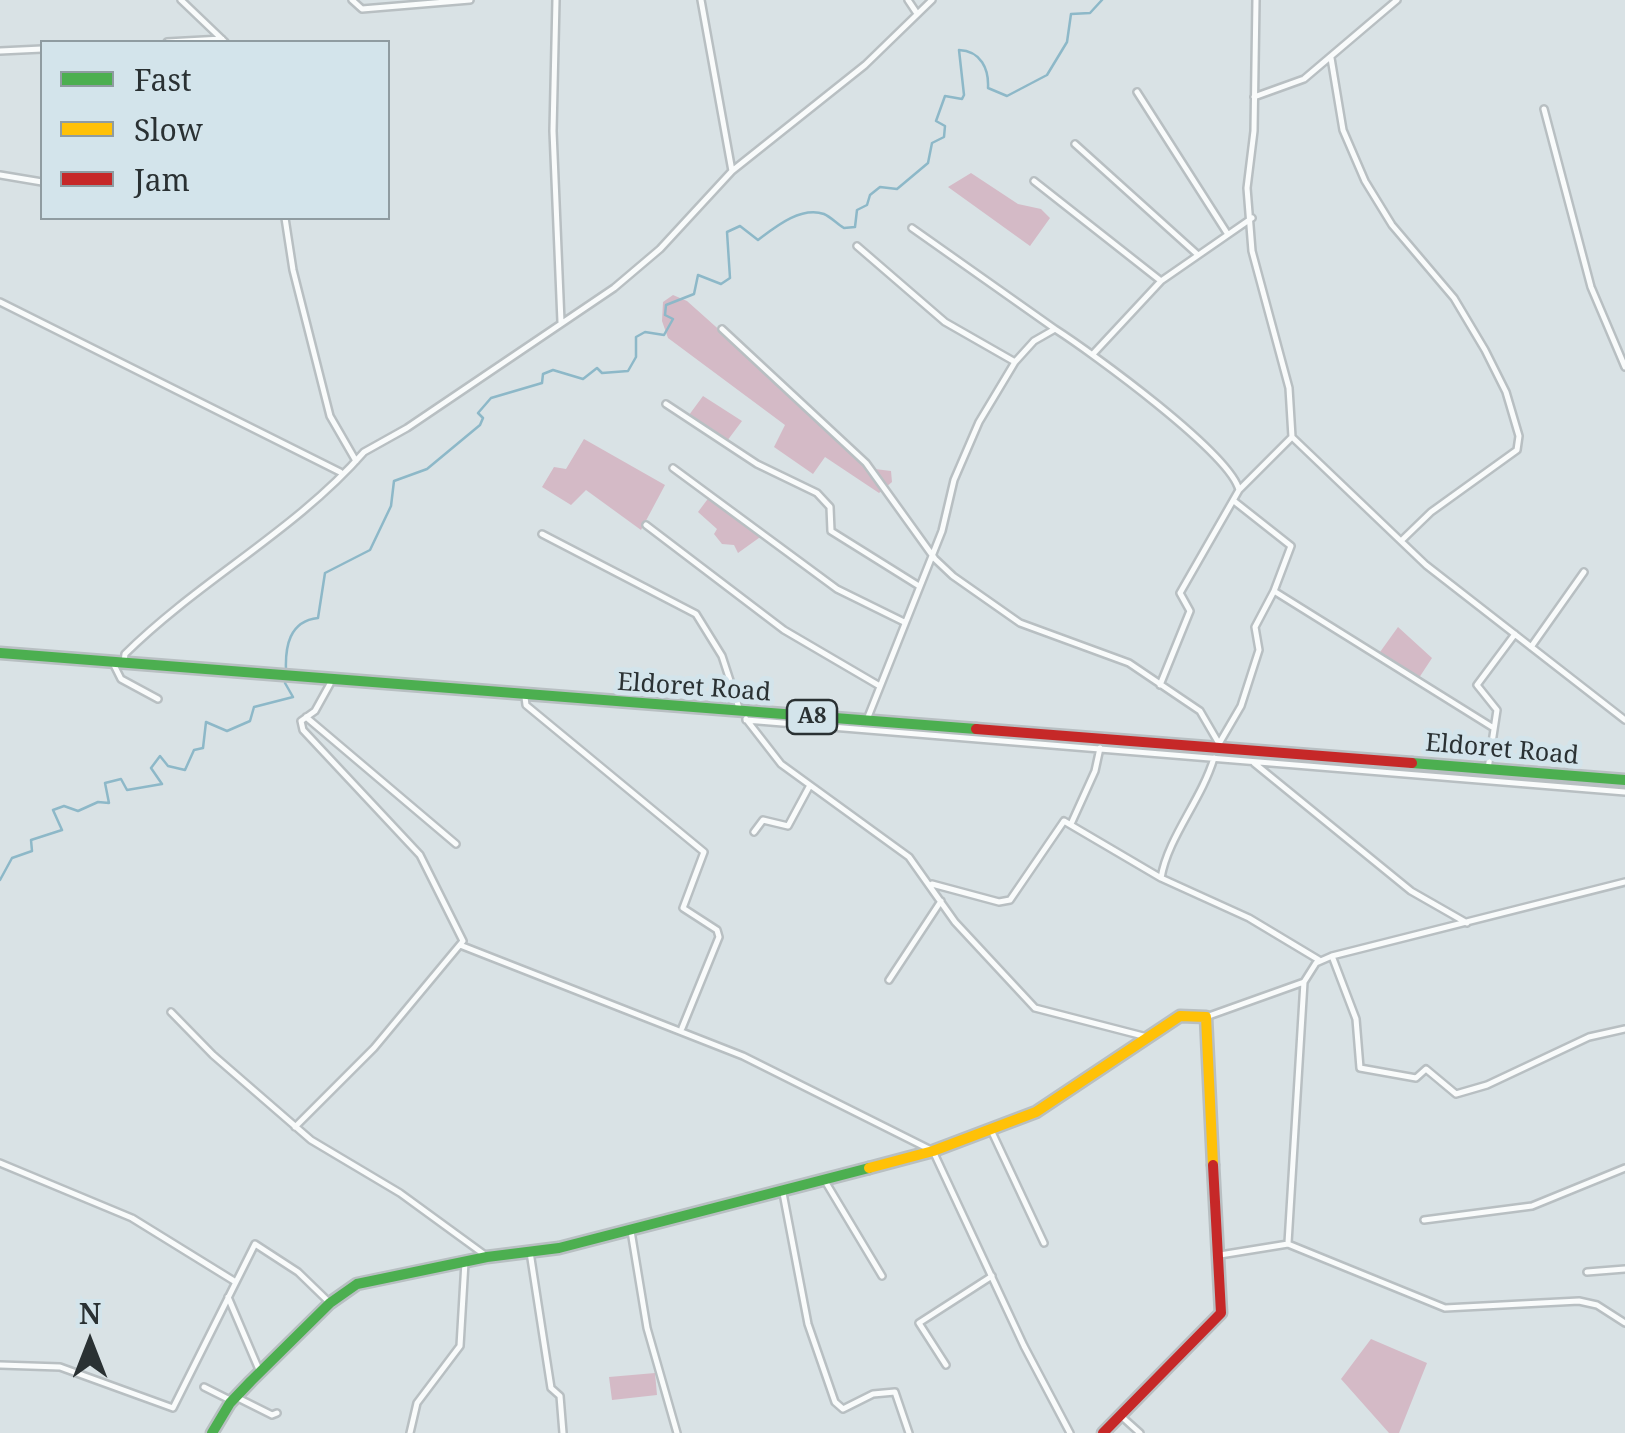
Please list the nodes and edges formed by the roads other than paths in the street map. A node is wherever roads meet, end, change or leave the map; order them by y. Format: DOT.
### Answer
graph roads {
  1 [pos="181,0"];
  2 [pos="352,0"];
  3 [pos="470,0"];
  4 [pos="556,0"];
  5 [pos="702,0"];
  6 [pos="908,0"];
  7 [pos="932,0"];
  8 [pos="1256,0"];
  9 [pos="1398,0"];
  10 [pos="916,12"];
  11 [pos="222,40"];
  12 [pos="40,49"];
  13 [pos="0,51"];
  14 [pos="1331,58"];
  15 [pos="1137,92"];
  16 [pos="1254,97"];
  17 [pos="1544,108"];
  18 [pos="1075,144"];
  19 [pos="732,171"];
  20 [pos="0,176"];
  21 [pos="1034,181"];
  22 [pos="40,182"];
  23 [pos="1252,218"];
  24 [pos="285,220"];
  25 [pos="912,228"];
  26 [pos="1228,234"];
  27 [pos="857,246"];
  28 [pos="1196,254"];
  29 [pos="1161,281"];
  30 [pos="0,302"];
  31 [pos="561,322"];
  32 [pos="722,329"];
  33 [pos="1055,329"];
  34 [pos="1093,354"];
  35 [pos="1015,362"];
  36 [pos="1625,367"];
  37 [pos="666,404"];
  38 [pos="1292,437"];
  39 [pos="356,461"];
  40 [pos="673,468"];
  41 [pos="340,472"];
  42 [pos="1238,490"];
  43 [pos="1234,501"];
  44 [pos="646,525"];
  45 [pos="542,534"];
  46 [pos="1401,541"];
  47 [pos="932,554"];
  48 [pos="1584,572"];
  49 [pos="919,586"];
  50 [pos="1274,591"];
  51 [pos="904,622"];
  52 [pos="1514,634"];
  53 [pos="1531,648"];
  54 [pos="0,653"];
  55 [pos="119,665"];
  56 [pos="331,681"];
  57 [pos="879,685"];
  58 [pos="1160,685"];
  59 [pos="525,697"];
  60 [pos="158,699"];
  61 [pos="743,714"];
  62 [pos="306,717"];
  63 [pos="1625,720"];
  64 [pos="867,721"];
  65 [pos="1492,727"];
  66 [pos="1100,748"];
  67 [pos="1217,749"];
  68 [pos="1252,761"];
  69 [pos="1488,770"];
  70 [pos="1625,780"];
  71 [pos="809,787"];
  72 [pos="1625,792"];
  73 [pos="1070,826"];
  74 [pos="754,832"];
  75 [pos="456,844"];
  76 [pos="1160,878"];
  77 [pos="1625,882"];
  78 [pos="930,883"];
  79 [pos="941,901"];
  80 [pos="1467,923"];
  81 [pos="460,945"];
  82 [pos="1332,956"];
  83 [pos="1319,960"];
  84 [pos="888,980"];
  85 [pos="1304,982"];
  86 [pos="171,1012"];
  87 [pos="1206,1017"];
  88 [pos="1625,1029"];
  89 [pos="681,1030"];
  90 [pos="1147,1037"];
  91 [pos="294,1127"];
  92 [pos="991,1130"];
  93 [pos="933,1151"];
  94 [pos="0,1163"];
  95 [pos="1625,1168"];
  96 [pos="825,1181"];
  97 [pos="783,1193"];
  98 [pos="1424,1220"];
  99 [pos="631,1228"];
  100 [pos="1044,1243"];
  101 [pos="1288,1244"];
  102 [pos="530,1251"];
  103 [pos="1220,1254"];
  104 [pos="487,1257"];
  105 [pos="466,1261"];
  106 [pos="1625,1269"];
  107 [pos="1586,1272"];
  108 [pos="882,1276"];
  109 [pos="992,1276"];
  110 [pos="234,1281"];
  111 [pos="227,1296"];
  112 [pos="330,1302"];
  113 [pos="1625,1322"];
  114 [pos="946,1365"];
  115 [pos="0,1366"];
  116 [pos="260,1372"];
  117 [pos="204,1388"];
  118 [pos="234,1399"];
  119 [pos="277,1414"];
  120 [pos="1121,1416"];
  121 [pos="212,1433"];
  122 [pos="410,1433"];
  123 [pos="563,1433"];
  124 [pos="677,1433"];
  125 [pos="910,1433"];
  126 [pos="1070,1433"];
  127 [pos="1103,1433"];
  128 [pos="1140,1433"];
  1 -- 11 [label="street"];
  2 -- 3 [label="street"];
  4 -- 31 [label="street"];
  5 -- 19 [label="street"];
  6 -- 10 [label="street"];
  7 -- 10 [label="street"];
  8 -- 16 [label="street"];
  9 -- 14 [label="street"];
  10 -- 19 [label="street"];
  12 -- 13 [label="street"];
  14 -- 16 [label="street"];
  14 -- 46 [label="street"];
  15 -- 26 [label="street"];
  16 -- 23 [label="street"];
  17 -- 36 [label="street"];
  18 -- 28 [label="street"];
  19 -- 31 [label="street"];
  20 -- 22 [label="street"];
  21 -- 29 [label="street"];
  23 -- 26 [label="street"];
  23 -- 38 [label="street"];
  24 -- 39 [label="street"];
  25 -- 33 [label="street"];
  26 -- 28 [label="street"];
  27 -- 35 [label="street"];
  28 -- 29 [label="street"];
  29 -- 34 [label="street"];
  30 -- 41 [label="street"];
  31 -- 39 [label="street"];
  32 -- 47 [label="street"];
  33 -- 34 [label="street"];
  33 -- 35 [label="street"];
  34 -- 42 [label="street"];
  35 -- 47 [label="street"];
  37 -- 49 [label="street"];
  38 -- 42 [label="street"];
  38 -- 46 [label="street"];
  39 -- 41 [label="street"];
  40 -- 51 [label="street"];
  41 -- 55 [label="street"];
  42 -- 43 [label="street"];
  43 -- 50 [label="street"];
  43 -- 58 [label="street"];
  44 -- 57 [label="street"];
  45 -- 61 [label="street"];
  46 -- 52 [label="street"];
  47 -- 49 [label="street"];
  47 -- 58 [label="street"];
  48 -- 53 [label="street"];
  49 -- 51 [label="street"];
  50 -- 65 [label="street"];
  50 -- 67 [label="street"];
  51 -- 57 [label="street"];
  52 -- 53 [label="street"];
  52 -- 65 [label="street"];
  53 -- 63 [label="street"];
  54 -- 55 [label="main road, Eldoret Road / A8"];
  55 -- 56 [label="main road, Eldoret Road / A8"];
  55 -- 60 [label="street"];
  56 -- 59 [label="main road, Eldoret Road / A8"];
  56 -- 62 [label="street"];
  57 -- 64 [label="street"];
  58 -- 67 [label="street"];
  59 -- 61 [label="main road, Eldoret Road / A8"];
  59 -- 89 [label="street"];
  61 -- 64 [label="main road, Eldoret Road / A8"];
  61 -- 66 [label="street"];
  61 -- 71 [label="street"];
  62 -- 75 [label="street"];
  62 -- 81 [label="street"];
  64 -- 67 [label="main road, Eldoret Road / A8"];
  65 -- 69 [label="street"];
  66 -- 67 [label="street"];
  66 -- 73 [label="street"];
  67 -- 68 [label="street"];
  67 -- 69 [label="main road, Eldoret Road / A8"];
  67 -- 76 [label="street"];
  68 -- 72 [label="street"];
  68 -- 80 [label="street"];
  69 -- 70 [label="main road, Eldoret Road / A8"];
  71 -- 74 [label="street"];
  71 -- 78 [label="street"];
  73 -- 76 [label="street"];
  73 -- 78 [label="street"];
  76 -- 83 [label="street"];
  77 -- 80 [label="street"];
  78 -- 79 [label="street"];
  79 -- 84 [label="street"];
  79 -- 90 [label="street"];
  80 -- 82 [label="street"];
  81 -- 89 [label="street"];
  81 -- 91 [label="street"];
  82 -- 83 [label="street"];
  82 -- 88 [label="street"];
  83 -- 85 [label="street"];
  85 -- 87 [label="street"];
  85 -- 101 [label="street"];
  86 -- 91 [label="street"];
  87 -- 90 [label="main road"];
  87 -- 103 [label="main road"];
  89 -- 93 [label="street"];
  90 -- 92 [label="main road"];
  91 -- 104 [label="street"];
  92 -- 93 [label="main road"];
  92 -- 100 [label="street"];
  93 -- 96 [label="main road"];
  93 -- 109 [label="street"];
  94 -- 110 [label="street"];
  95 -- 98 [label="street"];
  96 -- 97 [label="main road"];
  96 -- 108 [label="street"];
  97 -- 99 [label="main road"];
  97 -- 125 [label="street"];
  99 -- 102 [label="main road"];
  99 -- 124 [label="street"];
  101 -- 103 [label="street"];
  101 -- 113 [label="street"];
  102 -- 104 [label="main road"];
  102 -- 123 [label="street"];
  103 -- 120 [label="main road"];
  104 -- 105 [label="main road"];
  105 -- 112 [label="main road"];
  105 -- 122 [label="street"];
  106 -- 107 [label="street"];
  109 -- 114 [label="street"];
  109 -- 126 [label="street"];
  110 -- 111 [label="street"];
  110 -- 112 [label="street"];
  111 -- 115 [label="street"];
  111 -- 116 [label="street"];
  112 -- 116 [label="main road"];
  116 -- 118 [label="main road"];
  117 -- 118 [label="street"];
  118 -- 119 [label="street"];
  118 -- 121 [label="main road"];
  120 -- 127 [label="main road"];
  120 -- 128 [label="street"];
}
